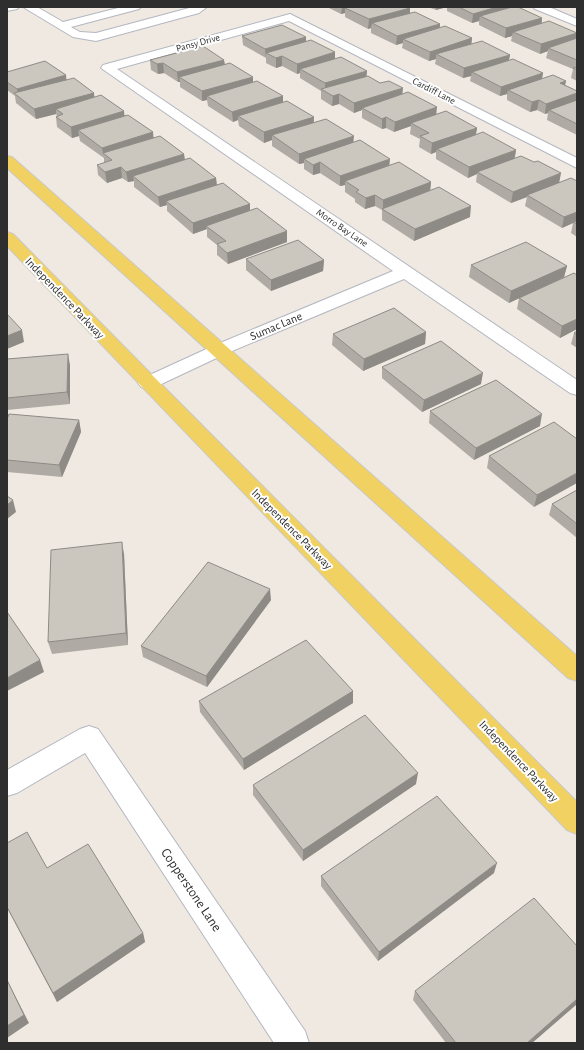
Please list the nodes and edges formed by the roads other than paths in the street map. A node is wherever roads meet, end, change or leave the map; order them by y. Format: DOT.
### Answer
graph roads {
  1 [pos="13,7"];
  2 [pos="29,7"];
  3 [pos="135,7"];
  4 [pos="201,7"];
  5 [pos="539,7"];
  6 [pos="7,8"];
  7 [pos="290,17"];
  8 [pos="577,23"];
  9 [pos="60,26"];
  10 [pos="107,68"];
  11 [pos="7,160"];
  12 [pos="577,164"];
  13 [pos="7,237"];
  14 [pos="406,272"];
  15 [pos="219,350"];
  16 [pos="148,383"];
  17 [pos="577,389"];
  18 [pos="577,671"];
  19 [pos="7,784"];
  20 [pos="577,821"];
  21 [pos="293,1043"];
  1 -- 6 [label="street"];
  2 -- 9 [label="street"];
  3 -- 9 [label="street"];
  4 -- 9 [label="street"];
  5 -- 8 [label="street"];
  7 -- 10 [label="street, Pansy Drive"];
  7 -- 12 [label="street, Cardiff Lane"];
  10 -- 14 [label="street, Morro Bay Lane"];
  11 -- 15 [label="main road"];
  13 -- 16 [label="main road, Independence Parkway"];
  14 -- 15 [label="street, Sumac Lane"];
  14 -- 17 [label="street, Morro Bay Lane"];
  15 -- 16 [label="street, Sumac Lane"];
  15 -- 18 [label="main road"];
  16 -- 20 [label="main road, Independence Parkway"];
  19 -- 21 [label="street, Copperstone Lane"];
}
